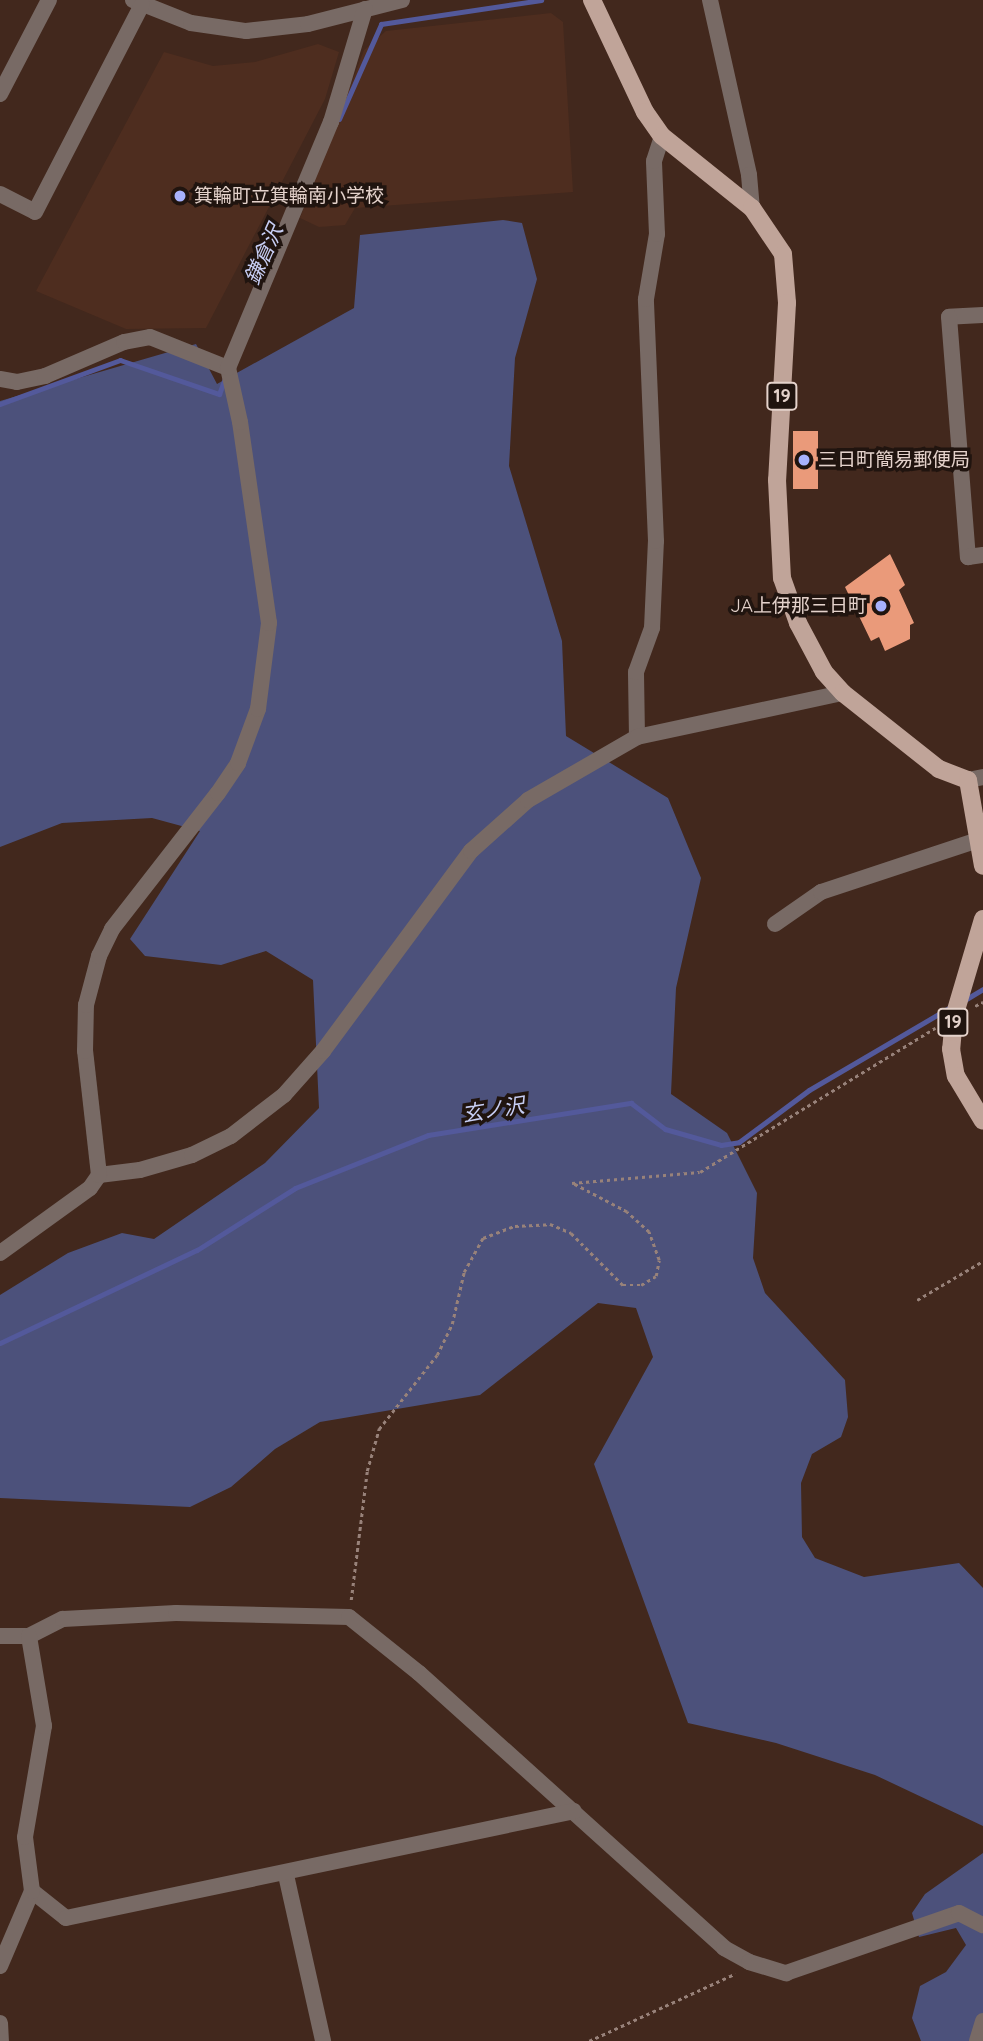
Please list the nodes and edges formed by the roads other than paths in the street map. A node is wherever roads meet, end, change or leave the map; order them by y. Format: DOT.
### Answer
graph roads {
  1 [pos="49,0"];
  2 [pos="402,0"];
  3 [pos="592,0"];
  4 [pos="710,0"];
  5 [pos="138,3"];
  6 [pos="365,9"];
  7 [pos="0,94"];
  8 [pos="662,136"];
  9 [pos="0,194"];
  10 [pos="752,208"];
  11 [pos="983,314"];
  12 [pos="228,368"];
  13 [pos="0,379"];
  14 [pos="983,555"];
  15 [pos="843,693"];
  16 [pos="637,737"];
  17 [pos="975,779"];
  18 [pos="978,840"];
  19 [pos="983,866"];
  20 [pos="983,919"];
  21 [pos="775,924"];
  22 [pos="983,1121"];
  23 [pos="99,1175"];
  24 [pos="0,1253"];
  25 [pos="0,1636"];
  26 [pos="29,1636"];
  27 [pos="574,1811"];
  28 [pos="286,1875"];
  29 [pos="32,1891"];
  30 [pos="983,1925"];
  31 [pos="0,1966"];
  32 [pos="983,2021"];
  33 [pos="0,2022"];
  34 [pos="1,2041"];
  35 [pos="323,2041"];
  36 [pos="977,2041"];
  1 -- 7 [label="street"];
  2 -- 6 [label="street"];
  3 -- 8 [label="main road, 19"];
  4 -- 10 [label="street"];
  5 -- 6 [label="street"];
  5 -- 9 [label="street"];
  6 -- 12 [label="street"];
  8 -- 10 [label="main road, 19"];
  8 -- 16 [label="street"];
  10 -- 15 [label="main road, 19"];
  11 -- 14 [label="street"];
  12 -- 13 [label="street"];
  12 -- 23 [label="street"];
  15 -- 16 [label="street"];
  15 -- 17 [label="main road, 19"];
  16 -- 23 [label="street"];
  17 -- 18 [label="main road, 19"];
  18 -- 19 [label="main road, 19"];
  18 -- 21 [label="street"];
  20 -- 22 [label="main road, 19"];
  23 -- 24 [label="street"];
  25 -- 26 [label="street"];
  26 -- 27 [label="street"];
  26 -- 29 [label="street"];
  27 -- 28 [label="street"];
  27 -- 30 [label="street"];
  28 -- 29 [label="street"];
  28 -- 35 [label="street"];
  29 -- 31 [label="street"];
  32 -- 36 [label="street"];
  33 -- 34 [label="street"];
}
